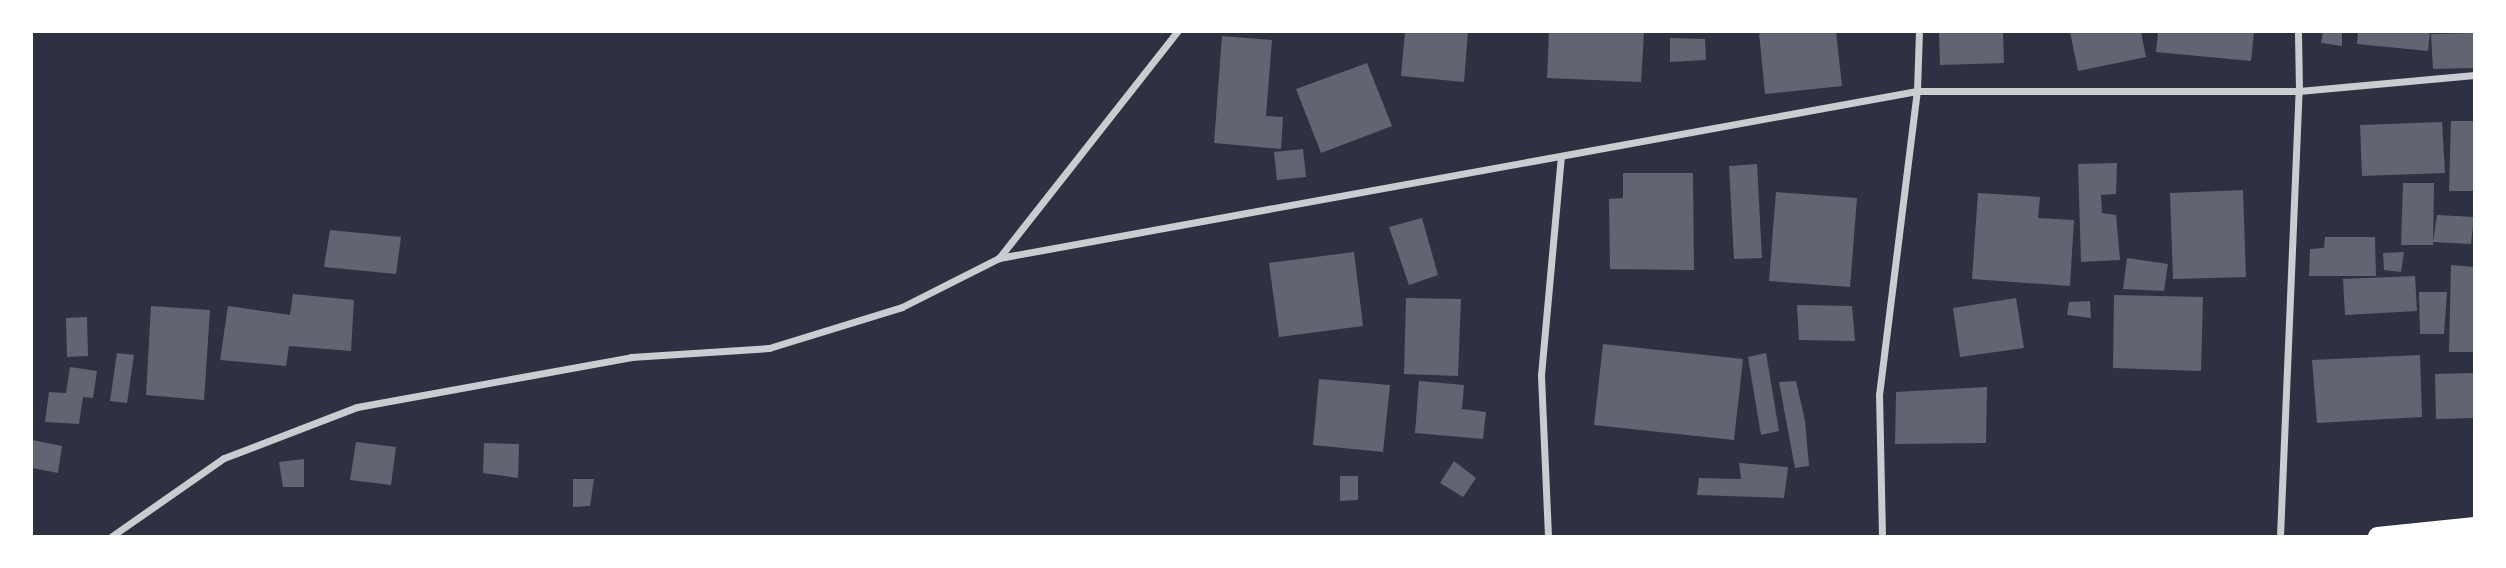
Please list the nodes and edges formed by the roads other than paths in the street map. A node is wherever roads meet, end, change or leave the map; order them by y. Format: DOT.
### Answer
graph roads {
  1 [pos="1177,32"];
  2 [pos="1919,32"];
  3 [pos="2298,32"];
  4 [pos="2474,75"];
  5 [pos="1917,91"];
  6 [pos="2299,91"];
  7 [pos="1561,157"];
  8 [pos="999,258"];
  9 [pos="2474,526"];
  10 [pos="113,537"];
  11 [pos="1548,537"];
  12 [pos="1882,537"];
  13 [pos="2280,537"];
  14 [pos="2377,537"];
  1 -- 8 [label="street"];
  2 -- 5 [label="street"];
  3 -- 6 [label="street"];
  4 -- 6 [label="street"];
  5 -- 6 [label="street"];
  5 -- 7 [label="street"];
  5 -- 12 [label="street"];
  6 -- 13 [label="street"];
  7 -- 8 [label="street"];
  7 -- 11 [label="street"];
  8 -- 10 [label="street"];
  9 -- 14 [label="highway"];
}
